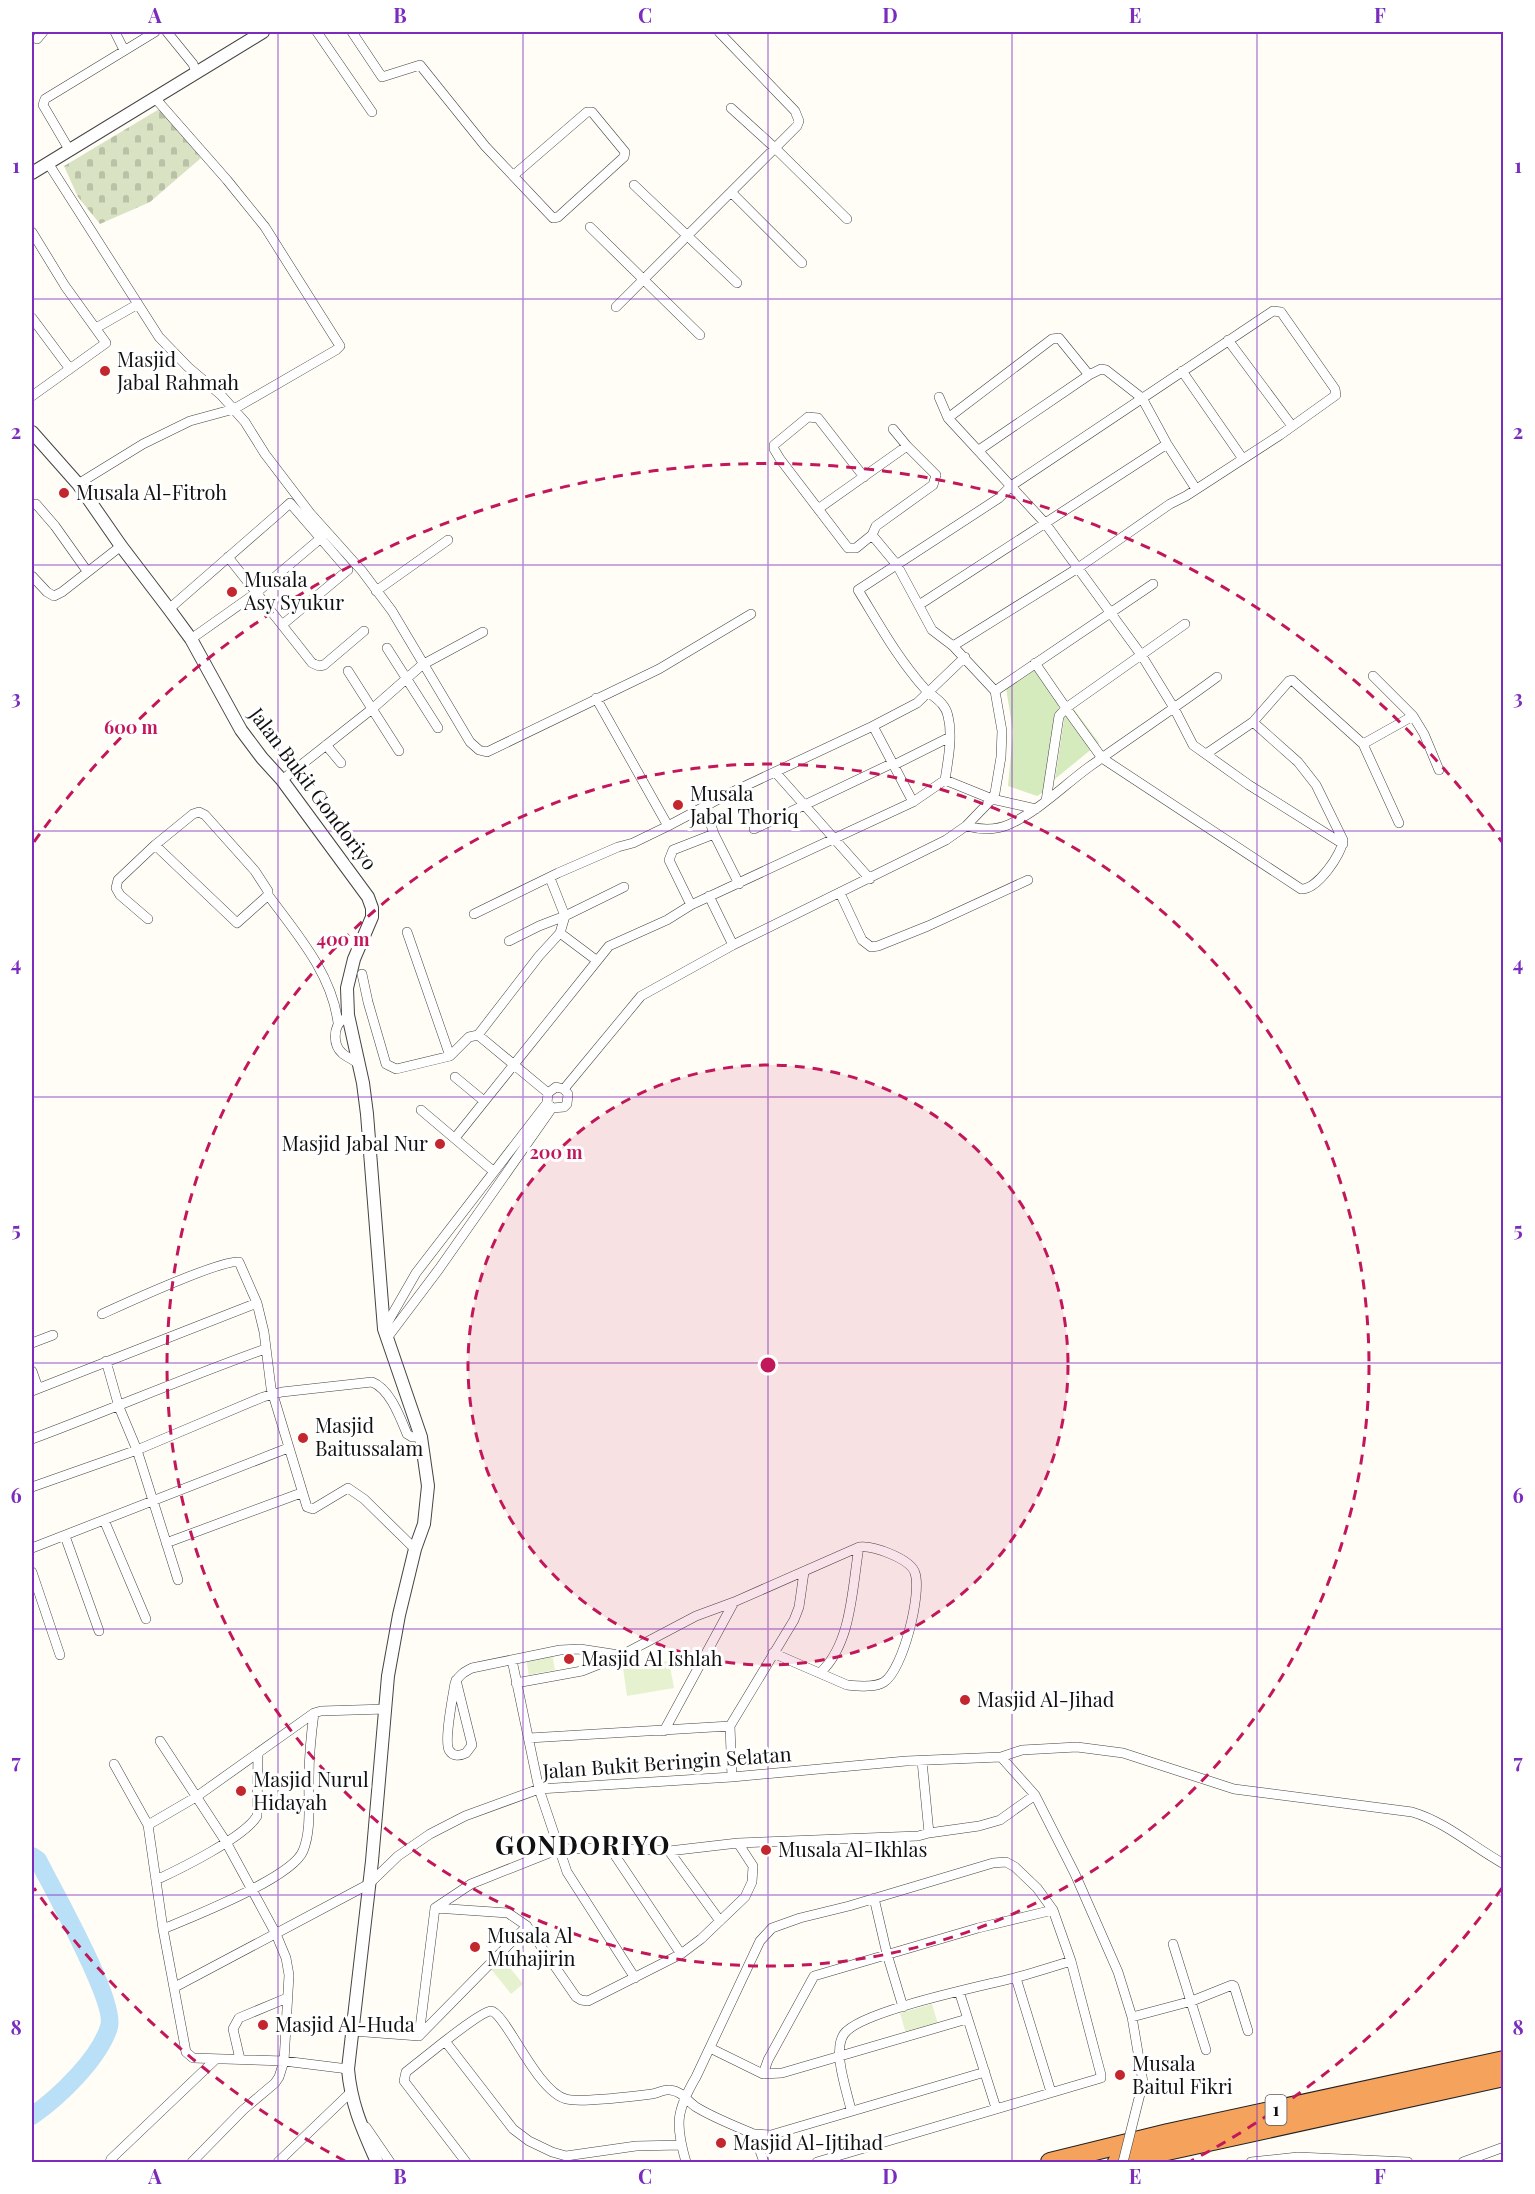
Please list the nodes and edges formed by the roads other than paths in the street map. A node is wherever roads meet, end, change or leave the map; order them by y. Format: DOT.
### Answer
graph roads {
  1 [pos="115,32"];
  2 [pos="155,32"];
  3 [pos="167,32"];
  4 [pos="262,32"];
  5 [pos="317,32"];
  6 [pos="352,32"];
  7 [pos="719,32"];
  8 [pos="124,50"];
  9 [pos="196,72"];
  10 [pos="155,98"];
  11 [pos="731,108"];
  12 [pos="372,112"];
  13 [pos="775,148"];
  14 [pos="70,151"];
  15 [pos="48,163"];
  16 [pos="32,173"];
  17 [pos="514,175"];
  18 [pos="634,184"];
  19 [pos="731,192"];
  20 [pos="847,219"];
  21 [pos="590,227"];
  22 [pos="32,232"];
  23 [pos="687,236"];
  24 [pos="802,263"];
  25 [pos="645,279"];
  26 [pos="737,284"];
  27 [pos="138,304"];
  28 [pos="616,308"];
  29 [pos="32,318"];
  30 [pos="96,328"];
  31 [pos="700,335"];
  32 [pos="1228,340"];
  33 [pos="70,369"];
  34 [pos="1182,371"];
  35 [pos="1089,375"];
  36 [pos="32,396"];
  37 [pos="939,397"];
  38 [pos="1142,398"];
  39 [pos="234,409"];
  40 [pos="948,418"];
  41 [pos="1292,426"];
  42 [pos="893,429"];
  43 [pos="32,432"];
  44 [pos="1167,444"];
  45 [pos="907,446"];
  46 [pos="979,450"];
  47 [pos="1243,459"];
  48 [pos="864,477"];
  49 [pos="78,484"];
  50 [pos="1011,486"];
  51 [pos="1196,489"];
  52 [pos="36,504"];
  53 [pos="818,508"];
  54 [pos="1045,524"];
  55 [pos="872,534"];
  56 [pos="321,538"];
  57 [pos="448,540"];
  58 [pos="121,546"];
  59 [pos="228,557"];
  60 [pos="897,565"];
  61 [pos="1078,568"];
  62 [pos="87,571"];
  63 [pos="32,576"];
  64 [pos="1152,584"];
  65 [pos="376,591"];
  66 [pos="256,592"];
  67 [pos="919,605"];
  68 [pos="169,609"];
  69 [pos="1111,612"];
  70 [pos="750,614"];
  71 [pos="1185,624"];
  72 [pos="282,625"];
  73 [pos="364,631"];
  74 [pos="483,632"];
  75 [pos="191,639"];
  76 [pos="953,646"];
  77 [pos="387,648"];
  78 [pos="1142,656"];
  79 [pos="965,657"];
  80 [pos="1035,663"];
  81 [pos="422,665"];
  82 [pos="348,671"];
  83 [pos="1373,676"];
  84 [pos="1217,677"];
  85 [pos="407,680"];
  86 [pos="995,691"];
  87 [pos="929,693"];
  88 [pos="596,698"];
  89 [pos="1066,708"];
  90 [pos="1174,708"];
  91 [pos="372,709"];
  92 [pos="1413,716"];
  93 [pos="1253,722"];
  94 [pos="873,726"];
  95 [pos="438,728"];
  96 [pos="950,737"];
  97 [pos="1363,744"];
  98 [pos="326,745"];
  99 [pos="399,751"];
  100 [pos="1206,754"];
  101 [pos="1102,758"];
  102 [pos="341,763"];
  103 [pos="893,764"];
  104 [pos="1439,770"];
  105 [pos="776,773"];
  106 [pos="282,780"];
  107 [pos="945,780"];
  108 [pos="992,799"];
  109 [pos="1046,801"];
  110 [pos="913,802"];
  111 [pos="806,804"];
  112 [pos="705,807"];
  113 [pos="1036,809"];
  114 [pos="1399,823"];
  115 [pos="668,826"];
  116 [pos="966,826"];
  117 [pos="754,829"];
  118 [pos="714,834"];
  119 [pos="834,839"];
  120 [pos="1343,844"];
  121 [pos="155,845"];
  122 [pos="550,878"];
  123 [pos="870,879"];
  124 [pos="1028,880"];
  125 [pos="739,884"];
  126 [pos="624,887"];
  127 [pos="840,893"];
  128 [pos="268,895"];
  129 [pos="709,896"];
  130 [pos="691,905"];
  131 [pos="474,914"];
  132 [pos="565,916"];
  133 [pos="148,919"];
  134 [pos="407,932"];
  135 [pos="560,933"];
  136 [pos="509,941"];
  137 [pos="733,945"];
  138 [pos="596,960"];
  139 [pos="362,974"];
  140 [pos="348,1015"];
  141 [pos="338,1023"];
  142 [pos="478,1035"];
  143 [pos="450,1056"];
  144 [pos="359,1064"];
  145 [pos="513,1064"];
  146 [pos="454,1077"];
  147 [pos="564,1089"];
  148 [pos="484,1101"];
  149 [pos="549,1101"];
  150 [pos="421,1110"];
  151 [pos="455,1138"];
  152 [pos="493,1171"];
  153 [pos="256,1303"];
  154 [pos="102,1314"];
  155 [pos="385,1333"];
  156 [pos="53,1335"];
  157 [pos="32,1342"];
  158 [pos="265,1349"];
  159 [pos="106,1361"];
  160 [pos="32,1371"];
  161 [pos="35,1390"];
  162 [pos="273,1394"];
  163 [pos="119,1407"];
  164 [pos="421,1437"];
  165 [pos="32,1439"];
  166 [pos="288,1448"];
  167 [pos="137,1450"];
  168 [pos="32,1487"];
  169 [pos="301,1493"];
  170 [pos="152,1501"];
  171 [pos="104,1520"];
  172 [pos="65,1536"];
  173 [pos="166,1543"];
  174 [pos="859,1547"];
  175 [pos="32,1548"];
  176 [pos="415,1549"];
  177 [pos="32,1572"];
  178 [pos="804,1572"];
  179 [pos="178,1580"];
  180 [pos="734,1602"];
  181 [pos="146,1619"];
  182 [pos="99,1631"];
  183 [pos="773,1653"];
  184 [pos="60,1654"];
  185 [pos="622,1655"];
  186 [pos="512,1660"];
  187 [pos="821,1672"];
  188 [pos="456,1680"];
  189 [pos="516,1683"];
  190 [pos="386,1709"];
  191 [pos="314,1713"];
  192 [pos="730,1726"];
  193 [pos="664,1731"];
  194 [pos="529,1738"];
  195 [pos="160,1742"];
  196 [pos="258,1754"];
  197 [pos="1000,1757"];
  198 [pos="922,1761"];
  199 [pos="114,1764"];
  200 [pos="732,1777"];
  201 [pos="539,1790"];
  202 [pos="1035,1795"];
  203 [pos="196,1797"];
  204 [pos="148,1825"];
  205 [pos="929,1833"];
  206 [pos="225,1842"];
  207 [pos="738,1843"];
  208 [pos="610,1848"];
  209 [pos="559,1849"];
  210 [pos="669,1851"];
  211 [pos="1503,1864"];
  212 [pos="156,1880"];
  213 [pos="369,1884"];
  214 [pos="252,1890"];
  215 [pos="874,1898"];
  216 [pos="435,1908"];
  217 [pos="1053,1910"];
  218 [pos="720,1921"];
  219 [pos="527,1926"];
  220 [pos="163,1929"];
  221 [pos="276,1934"];
  222 [pos="1173,1944"];
  223 [pos="681,1954"];
  224 [pos="887,1954"];
  225 [pos="1071,1961"];
  226 [pos="635,1978"];
  227 [pos="1016,1978"];
  228 [pos="175,1987"];
  229 [pos="959,1990"];
  230 [pos="287,1998"];
  231 [pos="1192,2001"];
  232 [pos="903,2007"];
  233 [pos="1132,2017"];
  234 [pos="967,2019"];
  235 [pos="352,2031"];
  236 [pos="1248,2031"];
  237 [pos="419,2036"];
  238 [pos="445,2041"];
  239 [pos="710,2048"];
  240 [pos="1206,2050"];
  241 [pos="839,2056"];
  242 [pos="216,2059"];
  243 [pos="240,2059"];
  244 [pos="1503,2060"];
  245 [pos="284,2061"];
  246 [pos="348,2069"];
  247 [pos="985,2072"];
  248 [pos="763,2074"];
  249 [pos="1503,2077"];
  250 [pos="1051,2092"];
  251 [pos="350,2093"];
  252 [pos="684,2095"];
  253 [pos="996,2108"];
  254 [pos="355,2109"];
  255 [pos="851,2110"];
  256 [pos="754,2134"];
  257 [pos="681,2145"];
  258 [pos="1503,2147"];
  259 [pos="111,2161"];
  260 [pos="192,2163"];
  261 [pos="278,2163"];
  262 [pos="377,2163"];
  263 [pos="390,2163"];
  264 [pos="466,2163"];
  265 [pos="686,2163"];
  266 [pos="764,2163"];
  267 [pos="817,2163"];
  268 [pos="1050,2163"];
  269 [pos="1117,2163"];
  270 [pos="1123,2163"];
  271 [pos="1251,2163"];
  272 [pos="1408,2163"];
  273 [pos="1463,2163"];
  1 -- 8 [label="street"];
  2 -- 8 [label="street"];
  3 -- 9 [label="street"];
  4 -- 9 [label="street"];
  5 -- 12 [label="street"];
  6 -- 17 [label="street"];
  7 -- 13 [label="street"];
  8 -- 14 [label="street"];
  9 -- 10 [label="street"];
  10 -- 14 [label="street"];
  10 -- 39 [label="street"];
  11 -- 13 [label="street"];
  13 -- 19 [label="street"];
  13 -- 20 [label="street"];
  14 -- 15 [label="street"];
  15 -- 16 [label="street"];
  15 -- 27 [label="street"];
  17 -- 17 [label="street"];
  18 -- 23 [label="street"];
  19 -- 23 [label="street"];
  19 -- 24 [label="street"];
  21 -- 25 [label="street"];
  22 -- 30 [label="street"];
  23 -- 25 [label="street"];
  23 -- 26 [label="street"];
  25 -- 28 [label="street"];
  25 -- 31 [label="street"];
  27 -- 30 [label="street"];
  27 -- 39 [label="street"];
  29 -- 33 [label="street"];
  30 -- 33 [label="street"];
  32 -- 34 [label="street"];
  32 -- 41 [label="street"];
  32 -- 41 [label="street"];
  33 -- 36 [label="street"];
  34 -- 38 [label="street"];
  34 -- 47 [label="street"];
  35 -- 38 [label="street"];
  35 -- 40 [label="street"];
  35 -- 46 [label="street"];
  37 -- 40 [label="street"];
  38 -- 44 [label="street"];
  38 -- 50 [label="street"];
  39 -- 49 [label="street"];
  39 -- 65 [label="street"];
  40 -- 46 [label="street"];
  41 -- 47 [label="street"];
  42 -- 45 [label="street"];
  43 -- 49 [label="street, Jalan Bukit Gondoriyo"];
  44 -- 51 [label="street"];
  44 -- 54 [label="street"];
  45 -- 48 [label="street"];
  45 -- 55 [label="street"];
  46 -- 50 [label="street"];
  47 -- 51 [label="street"];
  48 -- 53 [label="street"];
  48 -- 53 [label="street"];
  49 -- 58 [label="street, Jalan Bukit Gondoriyo"];
  50 -- 54 [label="street"];
  50 -- 60 [label="street"];
  51 -- 61 [label="street"];
  52 -- 62 [label="street"];
  53 -- 55 [label="street"];
  54 -- 61 [label="street"];
  54 -- 67 [label="street"];
  55 -- 60 [label="street"];
  56 -- 59 [label="street"];
  56 -- 66 [label="street"];
  56 -- 72 [label="street"];
  57 -- 65 [label="street"];
  58 -- 62 [label="street"];
  58 -- 68 [label="street, Jalan Bukit Gondoriyo"];
  59 -- 66 [label="street"];
  59 -- 68 [label="street"];
  60 -- 67 [label="street"];
  60 -- 87 [label="street"];
  61 -- 69 [label="street"];
  61 -- 76 [label="street"];
  62 -- 63 [label="street"];
  64 -- 69 [label="street"];
  65 -- 81 [label="street"];
  66 -- 72 [label="street"];
  66 -- 75 [label="street"];
  67 -- 76 [label="street"];
  68 -- 75 [label="street, Jalan Bukit Gondoriyo"];
  69 -- 78 [label="street"];
  69 -- 80 [label="street"];
  70 -- 88 [label="street"];
  71 -- 78 [label="street"];
  72 -- 73 [label="street"];
  74 -- 81 [label="street"];
  75 -- 106 [label="street, Jalan Bukit Gondoriyo"];
  76 -- 79 [label="street"];
  77 -- 85 [label="street"];
  78 -- 89 [label="street"];
  78 -- 90 [label="street"];
  79 -- 86 [label="street"];
  79 -- 87 [label="street"];
  80 -- 86 [label="street"];
  80 -- 89 [label="street"];
  81 -- 85 [label="street"];
  81 -- 88 [label="street"];
  82 -- 91 [label="street"];
  83 -- 92 [label="street"];
  84 -- 90 [label="street"];
  85 -- 91 [label="street"];
  85 -- 95 [label="street"];
  86 -- 108 [label="street"];
  87 -- 94 [label="street"];
  87 -- 96 [label="street"];
  88 -- 115 [label="street"];
  89 -- 101 [label="street"];
  89 -- 109 [label="street"];
  90 -- 100 [label="street"];
  90 -- 101 [label="street"];
  91 -- 98 [label="street"];
  91 -- 99 [label="street"];
  92 -- 97 [label="street"];
  92 -- 104 [label="street"];
  93 -- 97 [label="street"];
  93 -- 100 [label="street"];
  93 -- 120 [label="street"];
  94 -- 103 [label="street"];
  94 -- 105 [label="street"];
  96 -- 103 [label="street"];
  96 -- 107 [label="street"];
  97 -- 114 [label="street"];
  98 -- 102 [label="street"];
  98 -- 106 [label="street"];
  100 -- 120 [label="street"];
  101 -- 109 [label="street"];
  101 -- 120 [label="street"];
  103 -- 110 [label="street"];
  103 -- 111 [label="street"];
  105 -- 111 [label="street"];
  105 -- 112 [label="street"];
  106 -- 140 [label="street, Jalan Bukit Gondoriyo"];
  107 -- 108 [label="street"];
  107 -- 110 [label="street"];
  108 -- 113 [label="street"];
  108 -- 116 [label="street"];
  109 -- 113 [label="street"];
  110 -- 119 [label="street"];
  111 -- 117 [label="street"];
  111 -- 119 [label="street"];
  112 -- 115 [label="street"];
  112 -- 118 [label="street"];
  113 -- 116 [label="street"];
  115 -- 122 [label="street"];
  116 -- 123 [label="street"];
  118 -- 125 [label="street"];
  118 -- 130 [label="street"];
  119 -- 123 [label="street"];
  119 -- 125 [label="street"];
  121 -- 128 [label="street"];
  121 -- 128 [label="street"];
  121 -- 133 [label="street"];
  122 -- 131 [label="street"];
  122 -- 132 [label="street"];
  123 -- 127 [label="street"];
  124 -- 127 [label="street"];
  125 -- 129 [label="street"];
  126 -- 132 [label="street"];
  127 -- 137 [label="street"];
  128 -- 141 [label="street"];
  129 -- 130 [label="street"];
  129 -- 137 [label="street"];
  130 -- 138 [label="street"];
  132 -- 135 [label="street"];
  132 -- 136 [label="street"];
  134 -- 143 [label="street"];
  135 -- 138 [label="street"];
  135 -- 142 [label="street"];
  137 -- 147 [label="street"];
  138 -- 145 [label="street"];
  139 -- 143 [label="street"];
  140 -- 141 [label="street"];
  140 -- 144 [label="street, Jalan Bukit Gondoriyo"];
  141 -- 144 [label="street"];
  142 -- 143 [label="street"];
  142 -- 145 [label="street"];
  144 -- 155 [label="street, Jalan Bukit Gondoriyo"];
  145 -- 148 [label="street"];
  145 -- 149 [label="street"];
  146 -- 148 [label="street"];
  147 -- 149 [label="street"];
  147 -- 149 [label="street"];
  148 -- 151 [label="street"];
  149 -- 152 [label="street"];
  149 -- 155 [label="street"];
  150 -- 151 [label="street"];
  151 -- 152 [label="street"];
  152 -- 155 [label="street"];
  153 -- 154 [label="street"];
  153 -- 158 [label="street"];
  153 -- 159 [label="street"];
  155 -- 164 [label="street, Jalan Bukit Gondoriyo"];
  156 -- 157 [label="street"];
  158 -- 162 [label="street"];
  158 -- 163 [label="street"];
  159 -- 161 [label="street"];
  159 -- 163 [label="street"];
  160 -- 161 [label="street"];
  162 -- 164 [label="street"];
  162 -- 166 [label="street"];
  162 -- 167 [label="street"];
  163 -- 165 [label="street"];
  163 -- 167 [label="street"];
  164 -- 176 [label="street, Jalan Bukit Gondoriyo"];
  166 -- 169 [label="street"];
  166 -- 170 [label="street"];
  167 -- 168 [label="street"];
  167 -- 170 [label="street"];
  169 -- 173 [label="street"];
  169 -- 176 [label="street"];
  170 -- 171 [label="street"];
  170 -- 173 [label="street"];
  171 -- 172 [label="street"];
  171 -- 181 [label="street"];
  172 -- 175 [label="street"];
  172 -- 182 [label="street"];
  173 -- 179 [label="street"];
  174 -- 178 [label="street"];
  174 -- 187 [label="street"];
  174 -- 187 [label="street"];
  176 -- 190 [label="street, Jalan Bukit Gondoriyo"];
  177 -- 184 [label="street"];
  178 -- 180 [label="street"];
  178 -- 183 [label="street"];
  180 -- 185 [label="street"];
  180 -- 193 [label="street"];
  183 -- 187 [label="street"];
  183 -- 192 [label="street"];
  185 -- 186 [label="street"];
  185 -- 189 [label="street"];
  186 -- 188 [label="street"];
  186 -- 189 [label="street"];
  188 -- 188 [label="street"];
  189 -- 194 [label="street"];
  190 -- 191 [label="street"];
  190 -- 213 [label="street, Jalan Bukit Gondoriyo"];
  191 -- 196 [label="street"];
  191 -- 214 [label="street"];
  192 -- 193 [label="street"];
  192 -- 200 [label="street"];
  193 -- 194 [label="street"];
  194 -- 201 [label="street"];
  195 -- 203 [label="street"];
  196 -- 203 [label="street"];
  196 -- 206 [label="street"];
  197 -- 198 [label="street, Jalan Bukit Beringin Selatan"];
  197 -- 202 [label="street"];
  197 -- 211 [label="street, Jalan Bukit Beringin Selatan"];
  198 -- 200 [label="street, Jalan Bukit Beringin Selatan"];
  198 -- 205 [label="street"];
  199 -- 204 [label="street"];
  200 -- 201 [label="street, Jalan Bukit Beringin Selatan"];
  201 -- 209 [label="street"];
  201 -- 213 [label="street, Jalan Bukit Beringin Selatan"];
  202 -- 205 [label="street"];
  202 -- 233 [label="street"];
  203 -- 204 [label="street"];
  203 -- 206 [label="street"];
  204 -- 212 [label="street"];
  205 -- 207 [label="street"];
  206 -- 212 [label="street"];
  206 -- 214 [label="street"];
  207 -- 210 [label="street"];
  207 -- 218 [label="street"];
  208 -- 209 [label="street"];
  208 -- 210 [label="street"];
  208 -- 223 [label="street"];
  209 -- 216 [label="street"];
  209 -- 226 [label="street"];
  210 -- 218 [label="street"];
  212 -- 220 [label="street"];
  213 -- 221 [label="street, Jalan Bukit Beringin Selatan"];
  213 -- 235 [label="street, Jalan Bukit Gondoriyo"];
  214 -- 220 [label="street"];
  214 -- 221 [label="street"];
  215 -- 217 [label="street"];
  215 -- 224 [label="street"];
  215 -- 239 [label="street"];
  216 -- 219 [label="street"];
  216 -- 237 [label="street"];
  217 -- 224 [label="street"];
  217 -- 225 [label="street"];
  218 -- 223 [label="street"];
  219 -- 226 [label="street"];
  219 -- 237 [label="street"];
  220 -- 228 [label="street"];
  221 -- 228 [label="street, Jalan Bukit Beringin Selatan"];
  221 -- 230 [label="street"];
  222 -- 231 [label="street"];
  223 -- 226 [label="street"];
  224 -- 232 [label="street"];
  224 -- 248 [label="street"];
  225 -- 227 [label="street"];
  225 -- 250 [label="street"];
  227 -- 229 [label="street"];
  227 -- 250 [label="street"];
  228 -- 242 [label="street"];
  229 -- 232 [label="street"];
  229 -- 234 [label="street"];
  230 -- 243 [label="street"];
  230 -- 245 [label="street"];
  231 -- 233 [label="street"];
  231 -- 236 [label="street"];
  231 -- 240 [label="street"];
  232 -- 241 [label="street"];
  233 -- 270 [label="street, bridge"];
  234 -- 241 [label="street"];
  234 -- 247 [label="street"];
  235 -- 237 [label="street"];
  235 -- 246 [label="street, Jalan Bukit Gondoriyo"];
  238 -- 252 [label="street"];
  238 -- 257 [label="street"];
  238 -- 264 [label="street"];
  239 -- 248 [label="street"];
  239 -- 252 [label="street"];
  241 -- 248 [label="street"];
  241 -- 255 [label="street"];
  242 -- 243 [label="street"];
  242 -- 259 [label="street"];
  243 -- 245 [label="street"];
  244 -- 268 [label="highway, 1"];
  245 -- 246 [label="street"];
  245 -- 260 [label="street"];
  246 -- 251 [label="street, Jalan Bukit Gondoriyo"];
  247 -- 253 [label="street"];
  247 -- 255 [label="street"];
  249 -- 269 [label="highway, 1"];
  250 -- 253 [label="street"];
  251 -- 254 [label="street, Jalan Bukit Gondoriyo"];
  251 -- 261 [label="street"];
  252 -- 256 [label="street"];
  252 -- 257 [label="street"];
  253 -- 267 [label="street"];
  254 -- 262 [label="street, Jalan Bukit Gondoriyo"];
  254 -- 263 [label="street"];
  255 -- 256 [label="street"];
  256 -- 266 [label="street"];
  257 -- 265 [label="street"];
  258 -- 273 [label="street"];
  271 -- 272 [label="street"];
}
